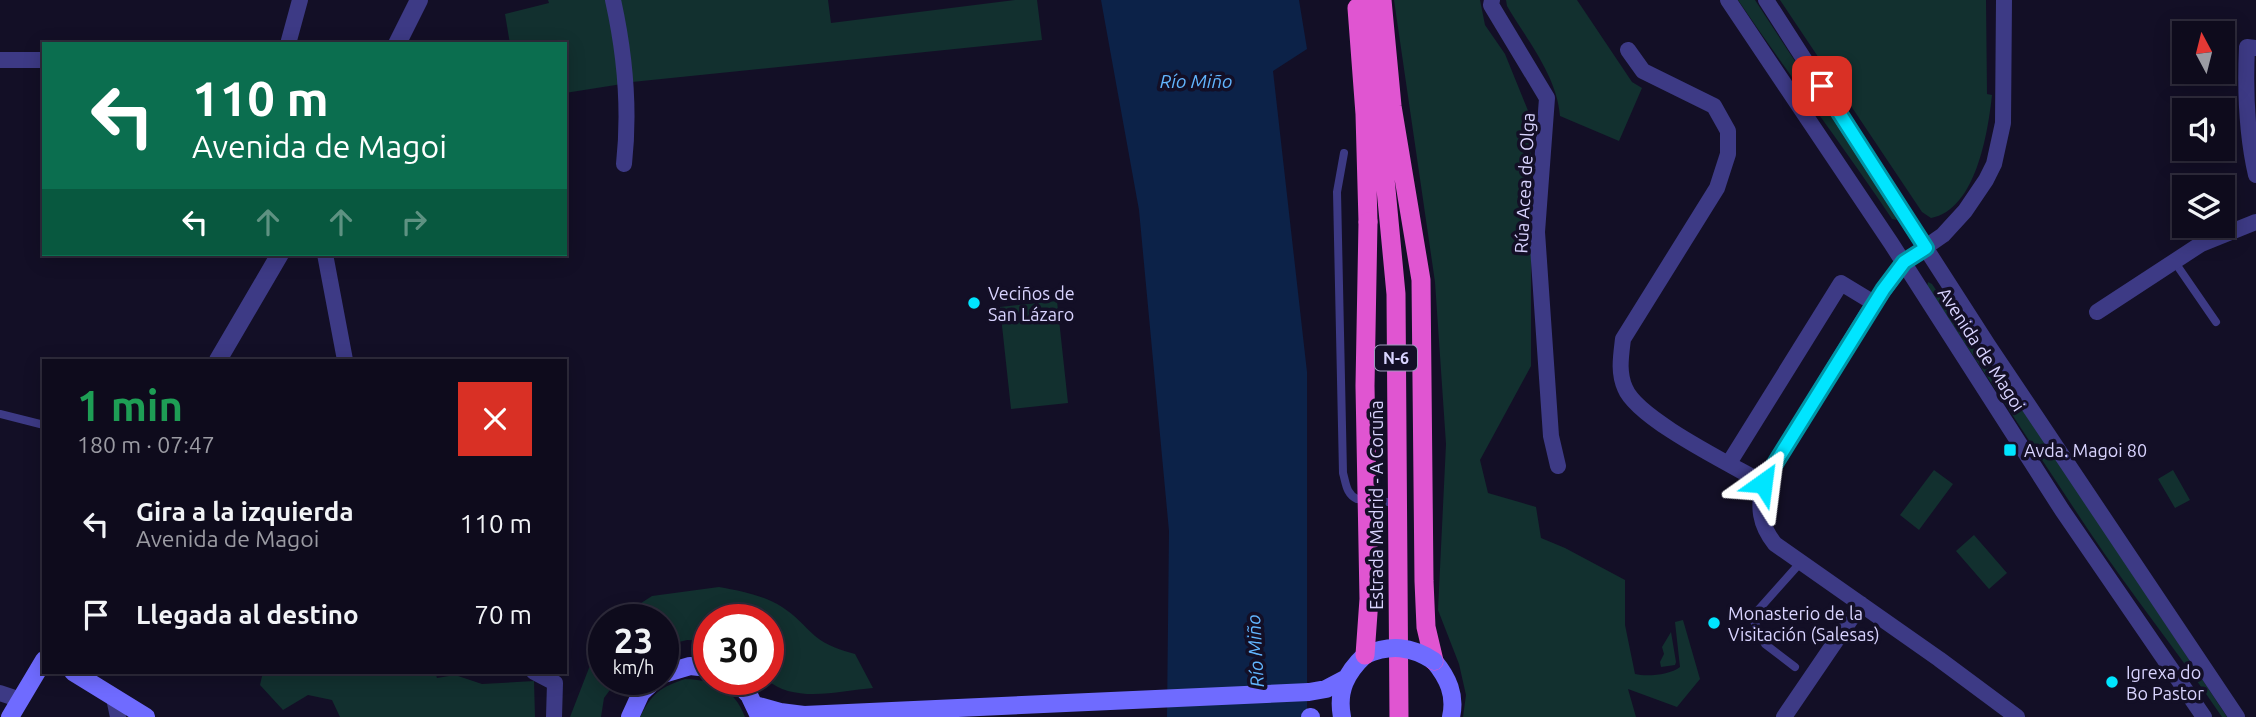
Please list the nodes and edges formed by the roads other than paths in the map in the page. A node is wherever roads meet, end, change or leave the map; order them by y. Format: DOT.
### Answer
graph roads {
  1 [pos="300,0"];
  2 [pos="419,0"];
  3 [pos="613,0"];
  4 [pos="1357,0"];
  5 [pos="1368,0"];
  6 [pos="1382,0"];
  7 [pos="1492,0"];
  8 [pos="1728,0"];
  9 [pos="1766,0"];
  10 [pos="2004,0"];
  11 [pos="289,42"];
  12 [pos="398,42"];
  13 [pos="2256,48"];
  14 [pos="1628,50"];
  15 [pos="0,60"];
  16 [pos="42,60"];
  17 [pos="1344,153"];
  18 [pos="624,164"];
  19 [pos="2256,175"];
  20 [pos="2256,222"];
  21 [pos="1926,248"];
  22 [pos="279,256"];
  23 [pos="325,256"];
  24 [pos="2174,261"];
  25 [pos="1904,262"];
  26 [pos="1874,303"];
  27 [pos="2096,312"];
  28 [pos="2216,322"];
  29 [pos="219,359"];
  30 [pos="345,359"];
  31 [pos="0,414"];
  32 [pos="42,424"];
  33 [pos="1729,463"];
  34 [pos="1558,466"];
  35 [pos="1763,483"];
  36 [pos="1398,503"];
  37 [pos="1801,562"];
  38 [pos="1861,604"];
  39 [pos="1365,655"];
  40 [pos="1434,661"];
  41 [pos="42,663"];
  42 [pos="1796,667"];
  43 [pos="76,674"];
  44 [pos="538,674"];
  45 [pos="1345,679"];
  46 [pos="0,693"];
  47 [pos="640,695"];
  48 [pos="749,695"];
  49 [pos="114,698"];
  50 [pos="21,700"];
  51 [pos="757,711"];
  52 [pos="10,717"];
  53 [pos="118,717"];
  54 [pos="146,717"];
  55 [pos="554,717"];
  56 [pos="630,717"];
  57 [pos="1342,717"];
  58 [pos="1399,717"];
  59 [pos="1451,717"];
  60 [pos="1784,717"];
  61 [pos="2017,717"];
  62 [pos="2204,717"];
  63 [pos="2237,717"];
  1 -- 11 [label="street"];
  2 -- 12 [label="street"];
  3 -- 18 [label="street"];
  4 -- 39 [label="highway, bridge"];
  5 -- 36 [label="highway, Estrada Madrid - A Coruña / N-6"];
  6 -- 40 [label="highway"];
  7 -- 34 [label="street, Rúa Acea de Olga"];
  8 -- 25 [label="street, Avenida de Magoi"];
  9 -- 21 [label="street, Avenida de Magoi"];
  10 -- 21 [label="street"];
  13 -- 19 [label="street"];
  14 -- 33 [label="street"];
  15 -- 16 [label="street"];
  17 -- 36 [label="lane"];
  20 -- 24 [label="street"];
  21 -- 25 [label="street"];
  21 -- 63 [label="street, Avenida de Magoi"];
  22 -- 29 [label="street"];
  23 -- 30 [label="street"];
  24 -- 27 [label="street"];
  24 -- 28 [label="lane"];
  25 -- 26 [label="street"];
  25 -- 62 [label="street, Avenida de Magoi"];
  26 -- 33 [label="street"];
  26 -- 35 [label="street"];
  31 -- 32 [label="lane"];
  33 -- 35 [label="street"];
  35 -- 37 [label="street"];
  36 -- 58 [label="highway, Estrada Madrid - A Coruña / N-6"];
  37 -- 38 [label="street"];
  37 -- 42 [label="lane"];
  38 -- 60 [label="street"];
  38 -- 61 [label="street"];
  39 -- 40 [label="main road, bridge"];
  39 -- 45 [label="main road"];
  40 -- 59 [label="main road"];
  41 -- 50 [label="main road"];
  43 -- 49 [label="main road"];
  44 -- 55 [label="street"];
  45 -- 51 [label="main road"];
  45 -- 57 [label="main road"];
  46 -- 50 [label="street"];
  47 -- 56 [label="main road"];
  48 -- 51 [label="main road"];
  49 -- 53 [label="street"];
  49 -- 54 [label="main road"];
  50 -- 52 [label="main road"];
}
